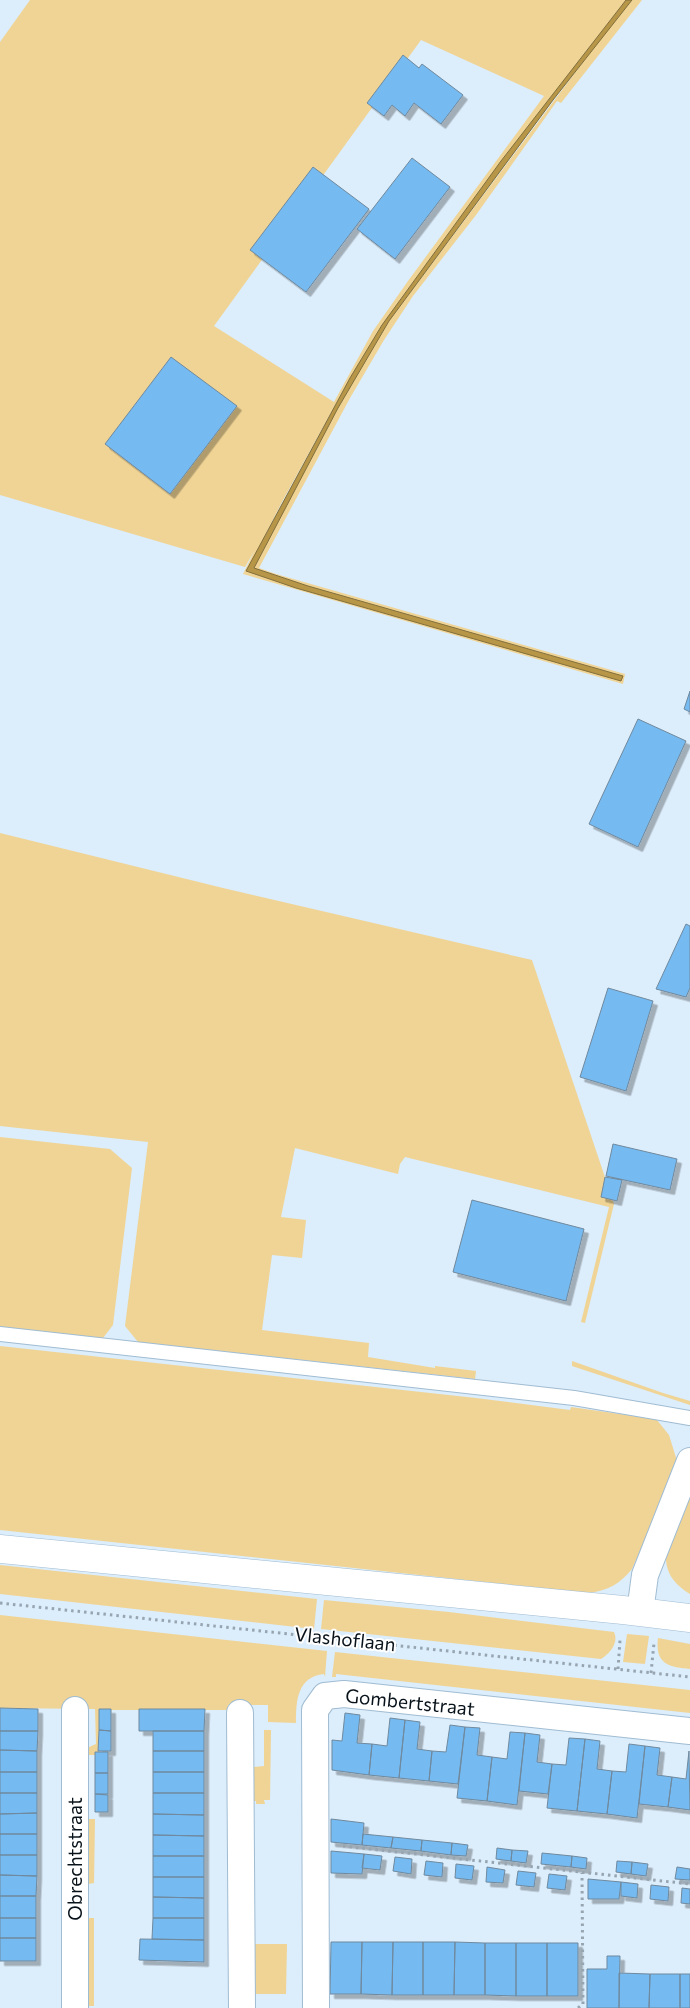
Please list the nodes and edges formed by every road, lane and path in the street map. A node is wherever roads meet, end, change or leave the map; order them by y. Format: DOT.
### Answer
graph roads {
  1 [pos="0,1334"];
  2 [pos="690,1418"];
  3 [pos="690,1461"];
  4 [pos="0,1549"];
  5 [pos="0,1602"];
  6 [pos="640,1612"];
  7 [pos="690,1618"];
  8 [pos="690,1677"];
  9 [pos="75,1710"];
  10 [pos="240,1713"];
  11 [pos="690,1731"];
  12 [pos="315,1843"];
  13 [pos="582,1873"];
  14 [pos="690,1884"];
  15 [pos="75,2008"];
  16 [pos="242,2008"];
  17 [pos="316,2008"];
  18 [pos="578,2008"];
  1 -- 2 [label="lane"];
  3 -- 6 [label="street"];
  4 -- 6 [label="street"];
  5 -- 8 [label="path, Vlashoflaan"];
  6 -- 7 [label="street"];
  9 -- 15 [label="street, Obrechtstraat"];
  10 -- 16 [label="street"];
  11 -- 12 [label="street, Gombertstraat"];
  12 -- 13 [label="path"];
  12 -- 17 [label="street, Gombertstraat"];
  13 -- 14 [label="path"];
  13 -- 18 [label="path"];
}
